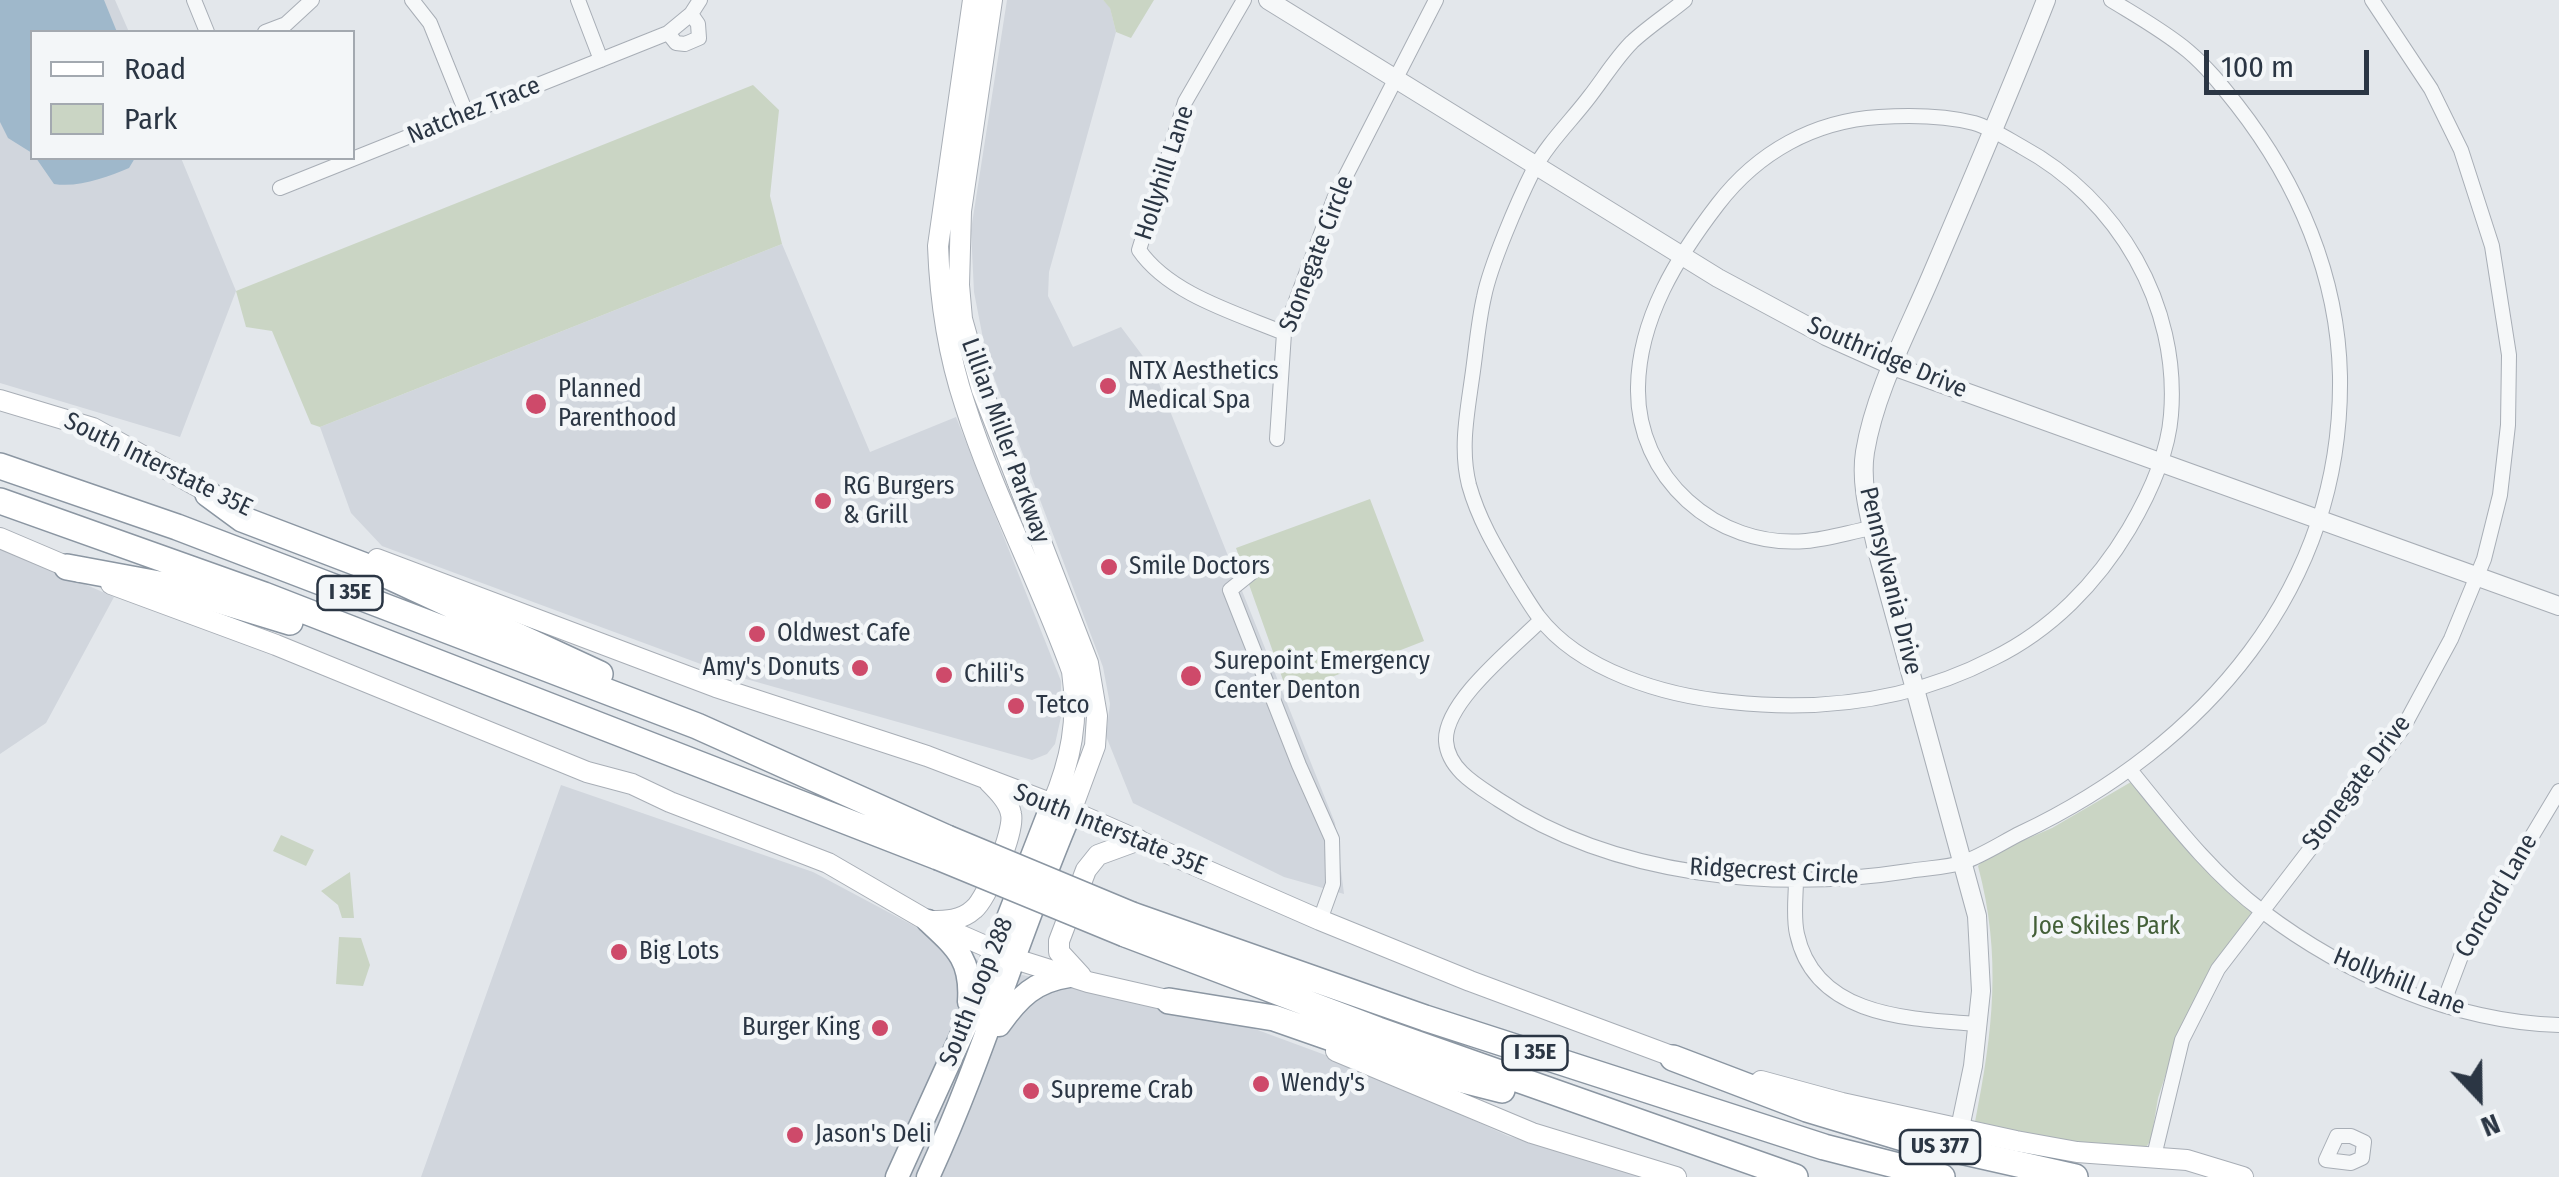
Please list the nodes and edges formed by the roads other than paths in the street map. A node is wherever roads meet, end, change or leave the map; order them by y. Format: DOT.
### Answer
graph roads {
  1 [pos="194,0"];
  2 [pos="312,0"];
  3 [pos="412,0"];
  4 [pos="578,0"];
  5 [pos="700,0"];
  6 [pos="973,0"];
  7 [pos="992,0"];
  8 [pos="1244,0"];
  9 [pos="1268,0"];
  10 [pos="1436,0"];
  11 [pos="1685,0"];
  12 [pos="2046,0"];
  13 [pos="2111,0"];
  14 [pos="2372,0"];
  15 [pos="691,14"];
  16 [pos="206,30"];
  17 [pos="270,30"];
  18 [pos="668,33"];
  19 [pos="601,60"];
  20 [pos="1395,79"];
  21 [pos="967,101"];
  22 [pos="466,114"];
  23 [pos="1994,131"];
  24 [pos="355,158"];
  25 [pos="350,160"];
  26 [pos="1535,167"];
  27 [pos="280,188"];
  28 [pos="1680,254"];
  29 [pos="1284,333"];
  30 [pos="950,346"];
  31 [pos="972,357"];
  32 [pos="1892,366"];
  33 [pos="0,400"];
  34 [pos="1276,439"];
  35 [pos="2160,463"];
  36 [pos="0,466"];
  37 [pos="208,494"];
  38 [pos="0,501"];
  39 [pos="2319,521"];
  40 [pos="1872,528"];
  41 [pos="0,538"];
  42 [pos="1040,564"];
  43 [pos="68,567"];
  44 [pos="1256,569"];
  45 [pos="2476,576"];
  46 [pos="2559,606"];
  47 [pos="1541,620"];
  48 [pos="444,664"];
  49 [pos="1917,690"];
  50 [pos="697,726"];
  51 [pos="2131,771"];
  52 [pos="989,781"];
  53 [pos="2559,791"];
  54 [pos="1062,808"];
  55 [pos="1139,840"];
  56 [pos="942,848"];
  57 [pos="1964,862"];
  58 [pos="1796,878"];
  59 [pos="2260,910"];
  60 [pos="1320,920"];
  61 [pos="928,921"];
  62 [pos="1129,925"];
  63 [pos="1005,955"];
  64 [pos="1078,979"];
  65 [pos="1169,1002"];
  66 [pos="2443,1004"];
  67 [pos="967,1023"];
  68 [pos="1978,1024"];
  69 [pos="2559,1025"];
  70 [pos="983,1048"];
  71 [pos="1673,1058"];
  72 [pos="1652,1128"];
  73 [pos="1960,1128"];
  74 [pos="2154,1156"];
  75 [pos="2326,1160"];
  76 [pos="897,1177"];
  77 [pos="928,1177"];
  78 [pos="1676,1177"];
  79 [pos="1795,1177"];
  80 [pos="1942,1177"];
  81 [pos="2075,1177"];
  82 [pos="2243,1177"];
  83 [pos="2325,1177"];
  1 -- 16 [label="street"];
  2 -- 17 [label="street"];
  3 -- 22 [label="street"];
  4 -- 19 [label="street"];
  5 -- 15 [label="street, Natchez Trace"];
  6 -- 21 [label="main road, Lillian Miller Parkway"];
  7 -- 21 [label="main road, Lillian Miller Parkway"];
  8 -- 29 [label="street, Hollyhill Lane"];
  9 -- 20 [label="street, Southridge Drive"];
  10 -- 20 [label="street"];
  11 -- 26 [label="street"];
  12 -- 23 [label="street, Pennsylvania Drive"];
  13 -- 39 [label="street, Ridgecrest Circle"];
  14 -- 45 [label="street, Stonegate Drive"];
  15 -- 18 [label="street, Natchez Trace"];
  15 -- 18 [label="street, Natchez Trace"];
  18 -- 19 [label="street, Natchez Trace"];
  19 -- 22 [label="street, Natchez Trace"];
  20 -- 26 [label="street, Southridge Drive"];
  20 -- 29 [label="street, Stonegate Circle"];
  21 -- 30 [label="main road, Lillian Miller Parkway"];
  21 -- 31 [label="main road, Lillian Miller Parkway"];
  22 -- 24 [label="street, Natchez Trace"];
  23 -- 28 [label="street"];
  23 -- 32 [label="street, Pennsylvania Drive"];
  23 -- 35 [label="street"];
  25 -- 27 [label="street, Natchez Trace"];
  26 -- 28 [label="street, Southridge Drive"];
  26 -- 47 [label="street"];
  28 -- 32 [label="street, Southridge Drive"];
  28 -- 40 [label="street"];
  29 -- 34 [label="street, Stonegate Circle"];
  30 -- 31 [label="main road"];
  30 -- 42 [label="main road, Lillian Miller Parkway"];
  31 -- 42 [label="main road, Lillian Miller Parkway"];
  32 -- 35 [label="street, Southridge Drive"];
  32 -- 40 [label="street, Pennsylvania Drive"];
  33 -- 37 [label="main road, South Interstate 35E"];
  35 -- 39 [label="street, Southridge Drive"];
  35 -- 49 [label="street"];
  36 -- 50 [label="highway, I 35E"];
  37 -- 50 [label="highway"];
  37 -- 52 [label="main road, South Interstate 35E"];
  38 -- 48 [label="highway, I 35E"];
  39 -- 45 [label="street, Southridge Drive"];
  39 -- 51 [label="street, Ridgecrest Circle"];
  40 -- 49 [label="street, Pennsylvania Drive"];
  41 -- 43 [label="main road"];
  42 -- 54 [label="main road, Lillian Miller Parkway"];
  43 -- 48 [label="highway"];
  43 -- 61 [label="main road"];
  44 -- 60 [label="street"];
  45 -- 46 [label="street, Southridge Drive"];
  45 -- 59 [label="street, Stonegate Drive"];
  47 -- 49 [label="street"];
  47 -- 58 [label="street, Ridgecrest Circle"];
  48 -- 56 [label="highway, I 35E"];
  49 -- 57 [label="street, Pennsylvania Drive"];
  50 -- 56 [label="highway, I 35E"];
  51 -- 57 [label="street, Ridgecrest Circle"];
  51 -- 59 [label="street, Hollyhill Lane"];
  52 -- 54 [label="main road, South Interstate 35E"];
  52 -- 61 [label="main road"];
  53 -- 66 [label="street, Concord Lane"];
  54 -- 55 [label="main road, South Interstate 35E / US 377"];
  54 -- 63 [label="highway, South Loop 288"];
  55 -- 60 [label="main road, South Interstate 35E / US 377"];
  55 -- 64 [label="main road"];
  56 -- 62 [label="highway, I 35E, bridge"];
  57 -- 58 [label="street, Ridgecrest Circle"];
  57 -- 68 [label="street, Pennsylvania Drive"];
  58 -- 68 [label="street"];
  59 -- 66 [label="street, Hollyhill Lane"];
  59 -- 74 [label="street, Stonegate Drive"];
  60 -- 71 [label="main road, South Interstate 35E / US 377"];
  61 -- 63 [label="main road"];
  61 -- 67 [label="highway"];
  62 -- 72 [label="highway, I 35E"];
  62 -- 80 [label="highway, I 35E"];
  63 -- 64 [label="main road"];
  63 -- 67 [label="highway, South Loop 288"];
  63 -- 70 [label="highway, South Loop 288"];
  64 -- 65 [label="main road"];
  64 -- 70 [label="highway"];
  65 -- 72 [label="highway"];
  65 -- 78 [label="main road"];
  66 -- 69 [label="street, Hollyhill Lane"];
  67 -- 76 [label="highway, South Loop 288"];
  68 -- 73 [label="street, Pennsylvania Drive"];
  70 -- 77 [label="highway, South Loop 288"];
  71 -- 73 [label="main road, South Interstate 35E"];
  71 -- 81 [label="highway, US 377"];
  72 -- 79 [label="highway, I 35E"];
  73 -- 74 [label="main road, South Interstate 35E"];
  74 -- 82 [label="main road, South Interstate 35E"];
  75 -- 83 [label="street"];
}
